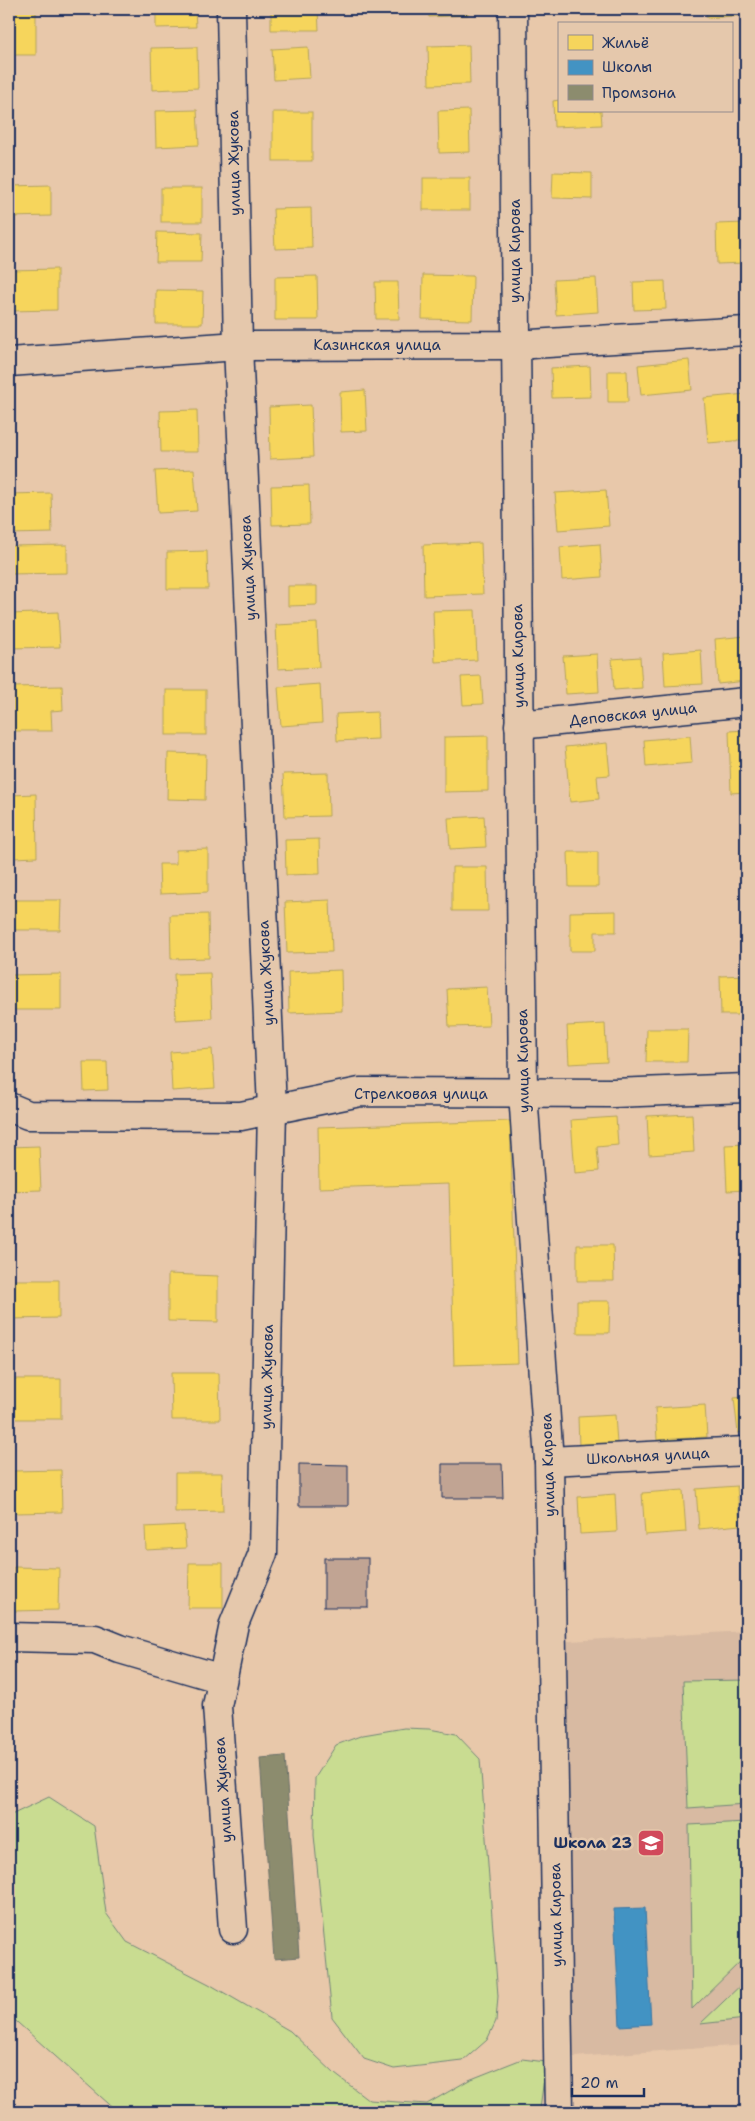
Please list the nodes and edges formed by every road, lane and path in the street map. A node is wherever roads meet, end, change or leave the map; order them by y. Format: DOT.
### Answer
graph roads {
  1 [pos="231,9"];
  2 [pos="513,9"];
  3 [pos="746,331"];
  4 [pos="515,345"];
  5 [pos="238,346"];
  6 [pos="9,362"];
  7 [pos="746,702"];
  8 [pos="519,725"];
  9 [pos="746,1088"];
  10 [pos="523,1093"];
  11 [pos="9,1107"];
  12 [pos="272,1108"];
  13 [pos="746,1451"];
  14 [pos="549,1462"];
  15 [pos="9,1638"];
  16 [pos="222,1679"];
  17 [pos="233,1929"];
  18 [pos="559,2112"];
  1 -- 5 [label="street, улица Жукова"];
  2 -- 4 [label="street, улица Кирова"];
  3 -- 4 [label="street, Казинская улица"];
  4 -- 5 [label="street, Казинская улица"];
  4 -- 8 [label="street, улица Кирова"];
  5 -- 6 [label="street, Казинская улица"];
  5 -- 12 [label="street, улица Жукова"];
  7 -- 8 [label="street, Деповская улица"];
  8 -- 10 [label="street, улица Кирова"];
  9 -- 10 [label="street, Стрелковая улица"];
  10 -- 12 [label="street, Стрелковая улица"];
  10 -- 14 [label="street, улица Кирова"];
  11 -- 12 [label="street, Стрелковая улица"];
  12 -- 16 [label="street, улица Жукова"];
  13 -- 14 [label="street, Школьная улица"];
  14 -- 18 [label="street, улица Кирова"];
  15 -- 16 [label="street"];
  16 -- 17 [label="street, улица Жукова"];
}
